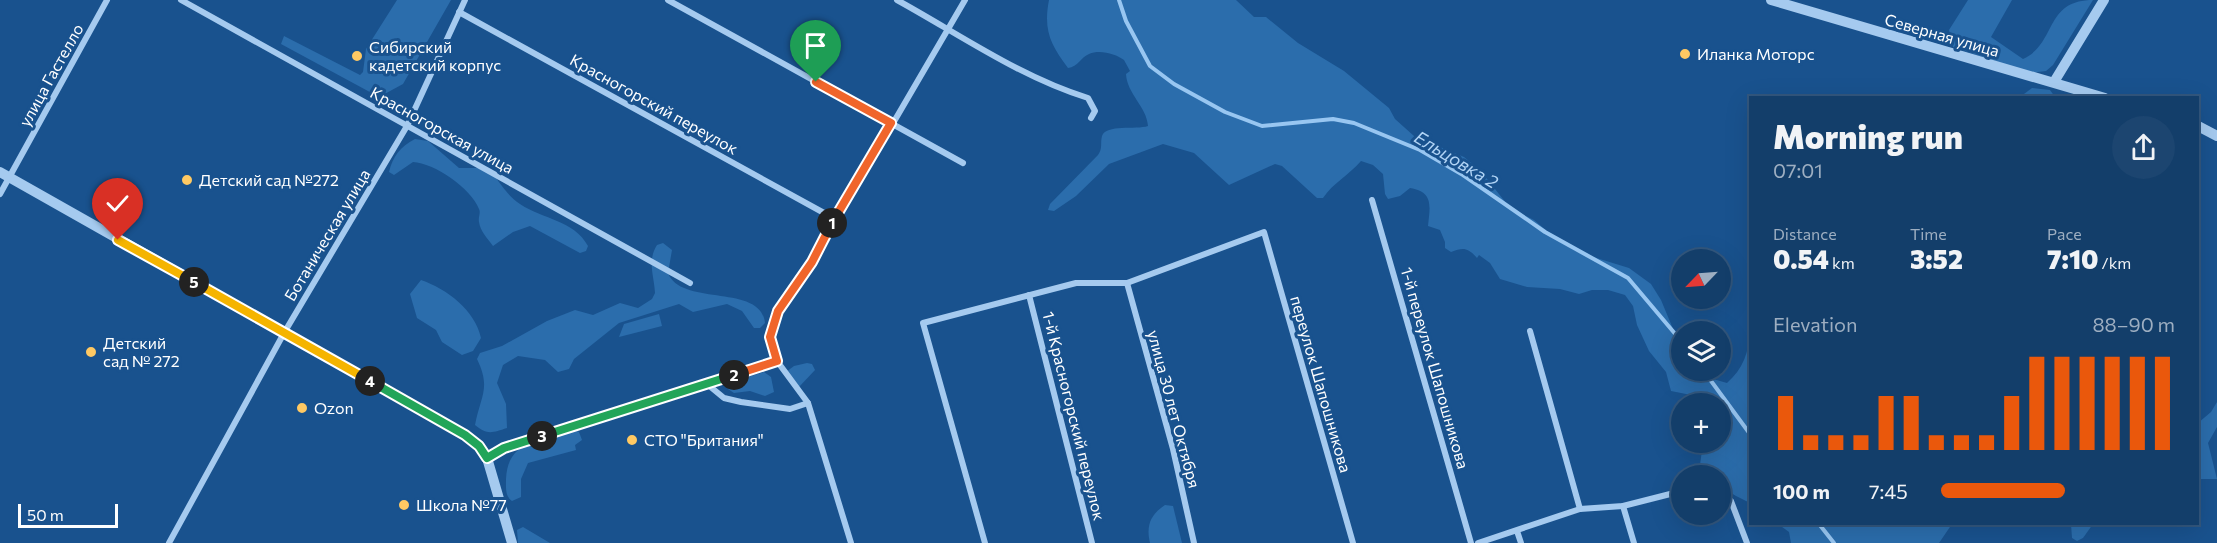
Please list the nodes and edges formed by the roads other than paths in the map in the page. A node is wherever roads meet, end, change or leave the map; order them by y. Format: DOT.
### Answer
graph roads {
  1 [pos="107,0"];
  2 [pos="181,0"];
  3 [pos="465,0"];
  4 [pos="668,0"];
  5 [pos="897,0"];
  6 [pos="965,0"];
  7 [pos="1771,0"];
  8 [pos="2104,0"];
  9 [pos="459,12"];
  10 [pos="950,29"];
  11 [pos="2054,82"];
  12 [pos="2099,96"];
  13 [pos="1091,118"];
  14 [pos="891,123"];
  15 [pos="407,126"];
  16 [pos="2199,127"];
  17 [pos="2217,136"];
  18 [pos="963,163"];
  19 [pos="5,175"];
  20 [pos="0,194"];
  21 [pos="1372,200"];
  22 [pos="835,219"];
  23 [pos="1264,232"];
  24 [pos="690,283"];
  25 [pos="1127,283"];
  26 [pos="1029,295"];
  27 [pos="1530,332"];
  28 [pos="284,333"];
  29 [pos="777,361"];
  30 [pos="707,384"];
  31 [pos="808,403"];
  32 [pos="487,458"];
  33 [pos="1671,494"];
  34 [pos="1731,501"];
  35 [pos="1623,506"];
  36 [pos="1580,508"];
  37 [pos="1517,531"];
  38 [pos="169,543"];
  39 [pos="512,543"];
  40 [pos="851,543"];
  41 [pos="985,543"];
  42 [pos="1092,543"];
  43 [pos="1194,543"];
  44 [pos="1353,543"];
  45 [pos="1471,543"];
  46 [pos="1478,543"];
  47 [pos="1521,543"];
  48 [pos="1634,543"];
  49 [pos="1747,543"];
  1 -- 19 [label="street, улица Гастелло"];
  2 -- 15 [label="street, Красногорская улица"];
  3 -- 9 [label="street, Ботаническая улица"];
  4 -- 14 [label="street"];
  5 -- 10 [label="street"];
  6 -- 10 [label="street"];
  7 -- 11 [label="street, Северная улица"];
  8 -- 11 [label="street"];
  9 -- 15 [label="street, Ботаническая улица"];
  9 -- 22 [label="street, Красногорский переулок"];
  10 -- 13 [label="street"];
  10 -- 14 [label="street"];
  11 -- 12 [label="street, Северная улица"];
  14 -- 18 [label="street"];
  14 -- 22 [label="street"];
  15 -- 24 [label="street, Красногорская улица"];
  15 -- 28 [label="street, Ботаническая улица"];
  16 -- 17 [label="street"];
  19 -- 20 [label="street, улица Гастелло"];
  19 -- 28 [label="street"];
  21 -- 45 [label="street, 1-й переулок Шапошникова"];
  22 -- 29 [label="street"];
  23 -- 25 [label="street, 1-й Красногорский переулок"];
  23 -- 44 [label="street, переулок Шапошникова"];
  25 -- 26 [label="street, 1-й Красногорский переулок"];
  25 -- 43 [label="street, улица 30 лет Октября"];
  26 -- 41 [label="street, 1-й Красногорский переулок"];
  26 -- 42 [label="street, 1-й Красногорский переулок"];
  27 -- 36 [label="street"];
  28 -- 32 [label="street"];
  28 -- 38 [label="street, Ботаническая улица"];
  29 -- 30 [label="street"];
  29 -- 31 [label="street"];
  30 -- 31 [label="street"];
  30 -- 32 [label="street"];
  31 -- 40 [label="street"];
  32 -- 39 [label="street"];
  33 -- 35 [label="street"];
  34 -- 49 [label="street"];
  35 -- 36 [label="street"];
  35 -- 48 [label="street"];
  36 -- 37 [label="street"];
  37 -- 46 [label="street"];
  37 -- 47 [label="street"];
}
